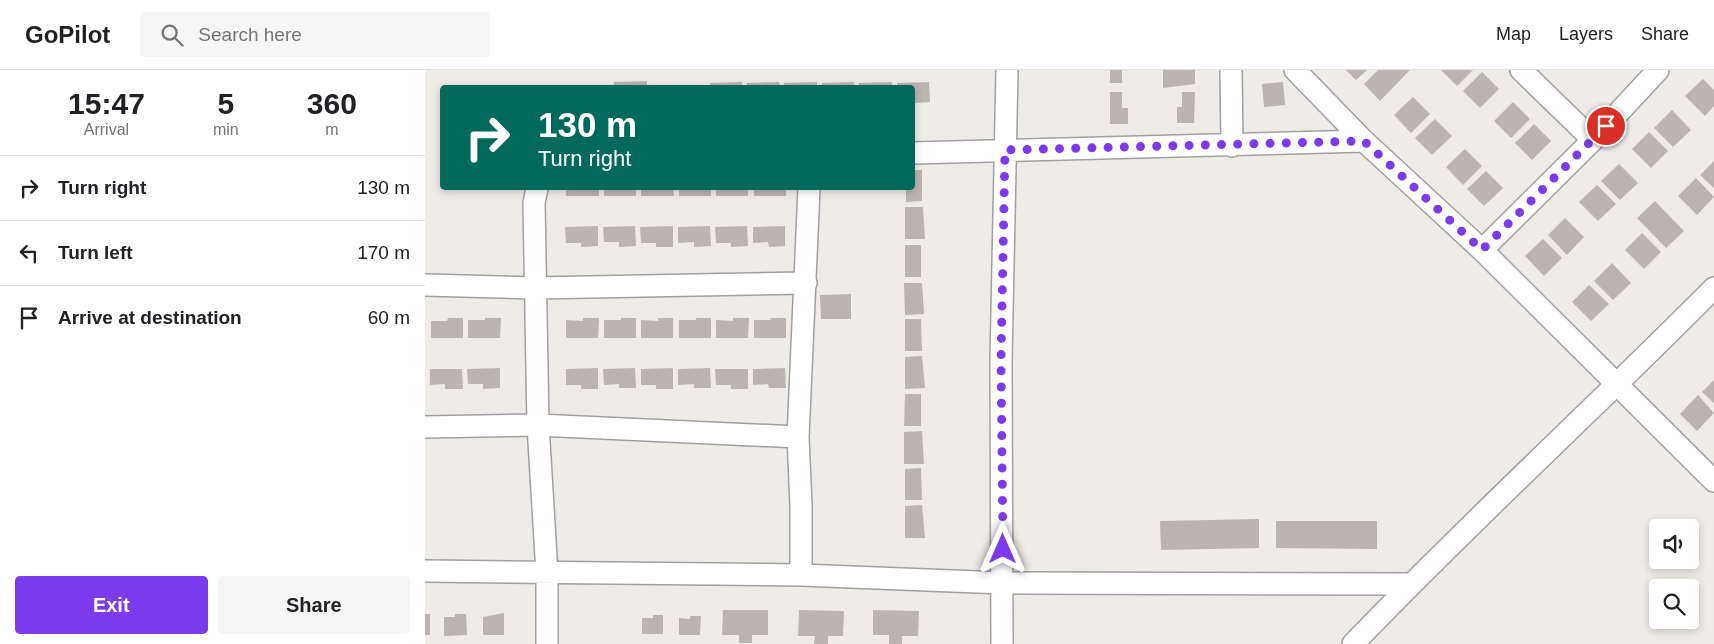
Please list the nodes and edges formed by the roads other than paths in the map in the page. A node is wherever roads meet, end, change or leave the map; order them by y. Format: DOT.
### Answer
graph roads {
  1 [pos="1007,70"];
  2 [pos="1231,70"];
  3 [pos="1295,70"];
  4 [pos="1521,70"];
  5 [pos="1658,70"];
  6 [pos="1593,140"];
  7 [pos="1364,141"];
  8 [pos="1232,146"];
  9 [pos="1005,150"];
  10 [pos="915,153"];
  11 [pos="537,190"];
  12 [pos="809,190"];
  13 [pos="1482,250"];
  14 [pos="806,283"];
  15 [pos="425,285"];
  16 [pos="535,288"];
  17 [pos="1714,288"];
  18 [pos="1617,386"];
  19 [pos="538,425"];
  20 [pos="425,426"];
  21 [pos="797,436"];
  22 [pos="1714,481"];
  23 [pos="425,571"];
  24 [pos="547,573"];
  25 [pos="801,575"];
  26 [pos="1003,583"];
  27 [pos="1411,584"];
  28 [pos="547,644"];
  29 [pos="1002,644"];
  30 [pos="1353,644"];
  1 -- 9 [label="street"];
  2 -- 8 [label="street"];
  3 -- 7 [label="street"];
  4 -- 6 [label="street"];
  5 -- 6 [label="street"];
  6 -- 13 [label="street"];
  7 -- 8 [label="street"];
  7 -- 13 [label="street"];
  8 -- 9 [label="street"];
  9 -- 10 [label="street"];
  9 -- 26 [label="street"];
  11 -- 16 [label="street"];
  12 -- 14 [label="street"];
  13 -- 18 [label="street"];
  14 -- 16 [label="street"];
  14 -- 21 [label="street"];
  15 -- 16 [label="street"];
  16 -- 19 [label="street"];
  17 -- 18 [label="street"];
  18 -- 22 [label="street"];
  18 -- 27 [label="street"];
  19 -- 20 [label="street"];
  19 -- 21 [label="street"];
  19 -- 24 [label="street"];
  21 -- 25 [label="street"];
  23 -- 24 [label="street"];
  24 -- 25 [label="street"];
  24 -- 28 [label="street"];
  25 -- 26 [label="street"];
  26 -- 27 [label="street"];
  26 -- 29 [label="street"];
  27 -- 30 [label="street"];
}
